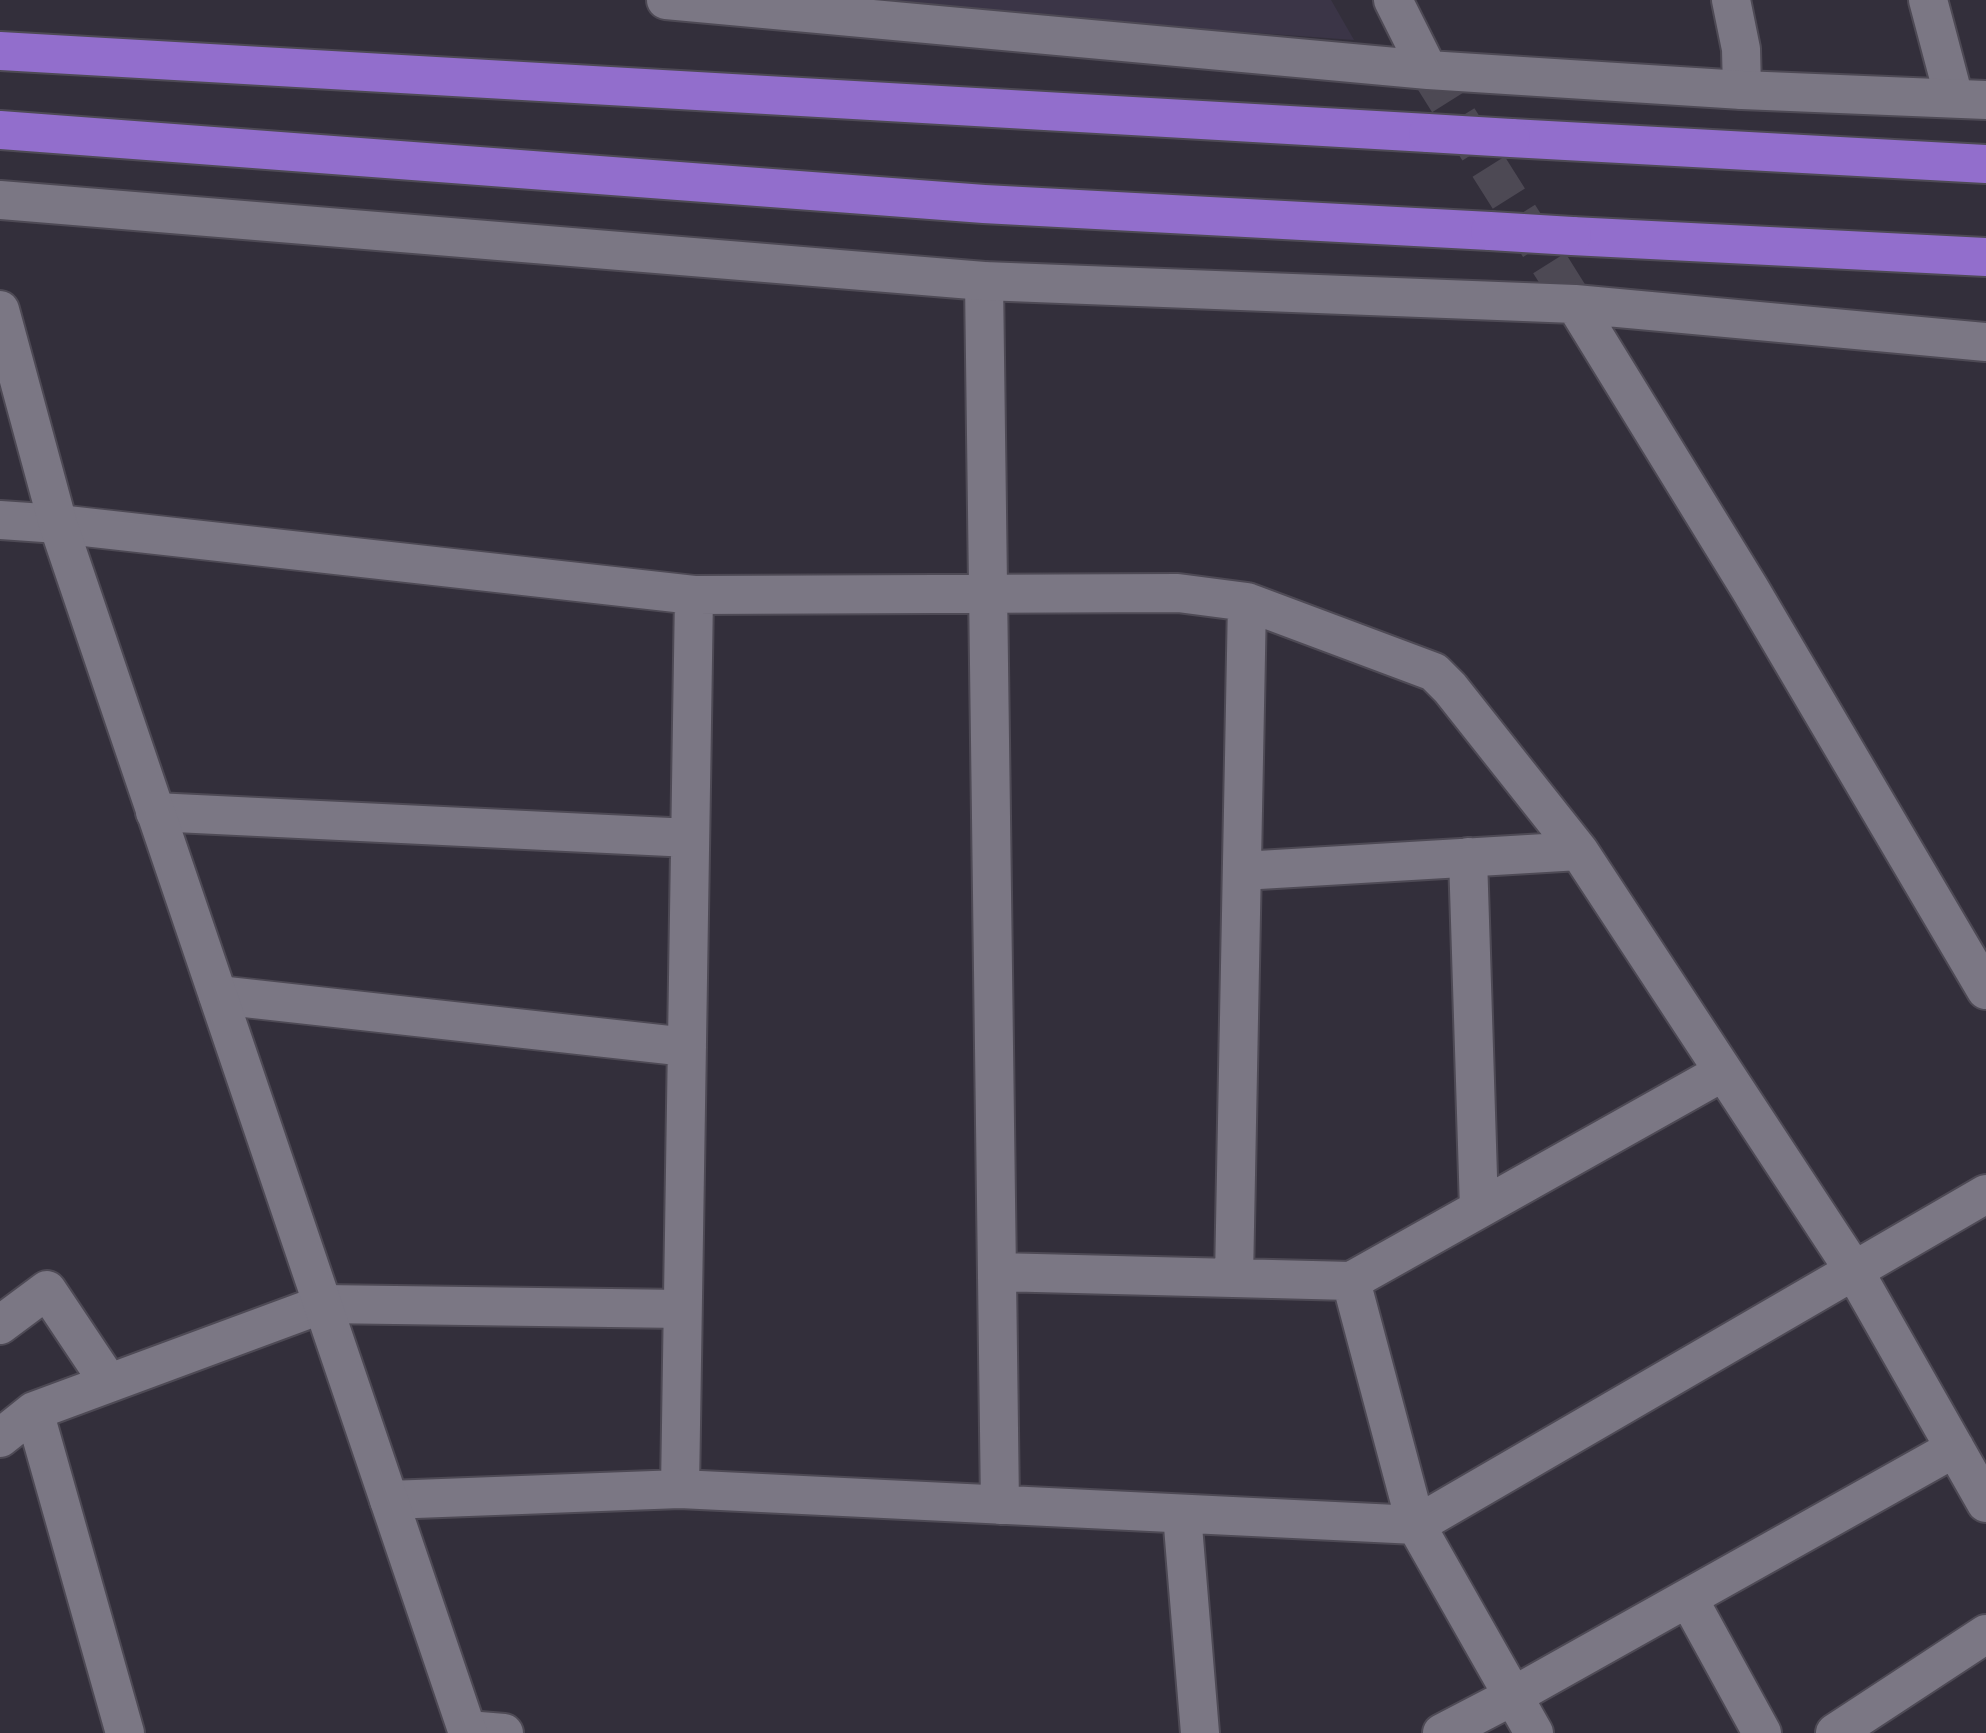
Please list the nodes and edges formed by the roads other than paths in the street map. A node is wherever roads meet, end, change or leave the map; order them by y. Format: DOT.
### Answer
graph roads {
  1 [pos="666,0"];
  2 [pos="1392,0"];
  3 [pos="1731,0"];
  4 [pos="1928,0"];
  5 [pos="0,51"];
  6 [pos="1428,69"];
  7 [pos="1742,90"];
  8 [pos="1970,99"];
  9 [pos="0,130"];
  10 [pos="1986,164"];
  11 [pos="0,200"];
  12 [pos="1986,257"];
  13 [pos="984,281"];
  14 [pos="1575,304"];
  15 [pos="0,310"];
  16 [pos="1986,342"];
  17 [pos="0,520"];
  18 [pos="58,524"];
  19 [pos="988,594"];
  20 [pos="694,595"];
  21 [pos="1247,602"];
  22 [pos="155,811"];
  23 [pos="690,838"];
  24 [pos="1579,851"];
  25 [pos="1468,858"];
  26 [pos="1242,871"];
  27 [pos="1986,990"];
  28 [pos="218,995"];
  29 [pos="687,1047"];
  30 [pos="1723,1072"];
  31 [pos="1986,1194"];
  32 [pos="1479,1209"];
  33 [pos="1853,1269"];
  34 [pos="997,1272"];
  35 [pos="1234,1278"];
  36 [pos="1351,1281"];
  37 [pos="323,1304"];
  38 [pos="682,1310"];
  39 [pos="0,1325"];
  40 [pos="109,1383"];
  41 [pos="34,1411"];
  42 [pos="0,1438"];
  43 [pos="1955,1448"];
  44 [pos="680,1489"];
  45 [pos="389,1500"];
  46 [pos="1986,1503"];
  47 [pos="1000,1505"];
  48 [pos="1182,1514"];
  49 [pos="1416,1525"];
  50 [pos="1688,1598"];
  51 [pos="1986,1634"];
  52 [pos="1513,1696"];
  53 [pos="480,1732"];
  54 [pos="125,1733"];
  55 [pos="1200,1733"];
  56 [pos="1442,1733"];
  57 [pos="1534,1733"];
  58 [pos="1762,1733"];
  59 [pos="1835,1733"];
  1 -- 6 [label="street"];
  2 -- 6 [label="street"];
  3 -- 7 [label="street"];
  4 -- 8 [label="street"];
  5 -- 10 [label="highway, bridge"];
  6 -- 7 [label="street"];
  7 -- 8 [label="street"];
  9 -- 12 [label="highway, bridge"];
  11 -- 13 [label="street"];
  13 -- 14 [label="street"];
  13 -- 19 [label="street"];
  14 -- 16 [label="street"];
  14 -- 27 [label="street"];
  15 -- 18 [label="street"];
  17 -- 18 [label="street"];
  18 -- 20 [label="street"];
  18 -- 22 [label="street"];
  19 -- 20 [label="street"];
  19 -- 21 [label="street"];
  19 -- 34 [label="street"];
  20 -- 23 [label="street"];
  21 -- 24 [label="street"];
  21 -- 26 [label="street"];
  22 -- 23 [label="street"];
  22 -- 28 [label="street"];
  23 -- 29 [label="street"];
  24 -- 25 [label="street"];
  24 -- 30 [label="street"];
  25 -- 26 [label="street"];
  25 -- 32 [label="street"];
  26 -- 35 [label="street"];
  28 -- 29 [label="street"];
  28 -- 37 [label="street"];
  29 -- 38 [label="street"];
  30 -- 32 [label="street"];
  30 -- 33 [label="street"];
  31 -- 33 [label="street"];
  32 -- 36 [label="street"];
  33 -- 43 [label="street"];
  33 -- 49 [label="street"];
  34 -- 35 [label="street"];
  34 -- 47 [label="street"];
  35 -- 36 [label="street"];
  36 -- 49 [label="street"];
  37 -- 38 [label="street"];
  37 -- 40 [label="street"];
  37 -- 45 [label="street"];
  38 -- 44 [label="street"];
  39 -- 40 [label="street"];
  40 -- 41 [label="street"];
  41 -- 42 [label="street"];
  41 -- 54 [label="street"];
  43 -- 46 [label="street"];
  43 -- 50 [label="street"];
  44 -- 45 [label="street"];
  44 -- 47 [label="street"];
  45 -- 53 [label="street"];
  47 -- 48 [label="street"];
  48 -- 49 [label="street"];
  48 -- 55 [label="street"];
  49 -- 52 [label="street"];
  50 -- 52 [label="street"];
  50 -- 58 [label="street"];
  51 -- 59 [label="street"];
  52 -- 56 [label="street"];
  52 -- 57 [label="street"];
}
